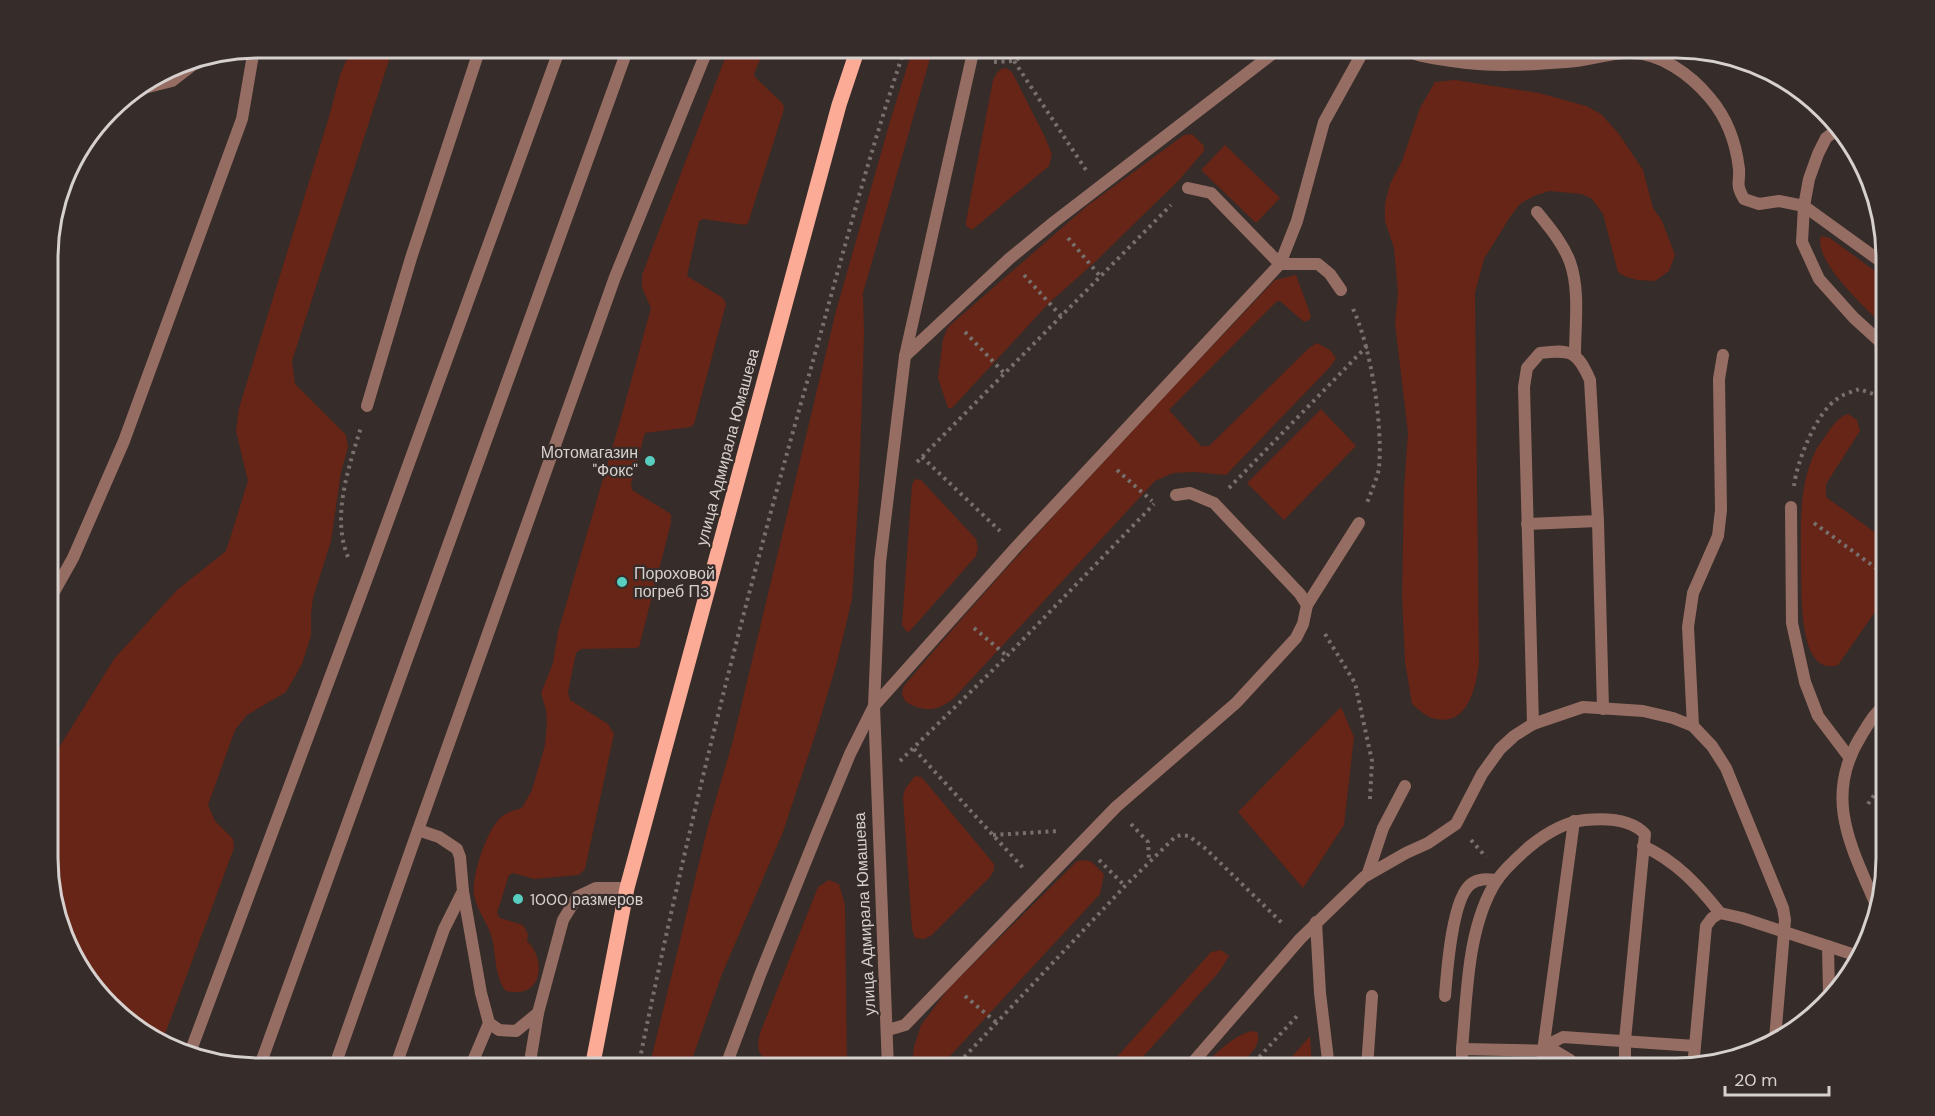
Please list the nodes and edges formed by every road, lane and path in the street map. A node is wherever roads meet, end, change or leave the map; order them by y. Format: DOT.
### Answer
graph roads {
  1 [pos="972,58"];
  2 [pos="988,58"];
  3 [pos="1019,58"];
  4 [pos="1267,58"];
  5 [pos="1359,58"];
  6 [pos="1438,58"];
  7 [pos="1597,58"];
  8 [pos="1654,58"];
  9 [pos="252,59"];
  10 [pos="476,59"];
  11 [pos="556,59"];
  12 [pos="624,59"];
  13 [pos="704,59"];
  14 [pos="854,59"];
  15 [pos="901,59"];
  16 [pos="1014,61"];
  17 [pos="180,75"];
  18 [pos="160,84"];
  19 [pos="1832,133"];
  20 [pos="1097,188"];
  21 [pos="1188,188"];
  22 [pos="1804,206"];
  23 [pos="1537,212"];
  24 [pos="1054,222"];
  25 [pos="1876,258"];
  26 [pos="1009,259"];
  27 [pos="1280,264"];
  28 [pos="1100,276"];
  29 [pos="1341,290"];
  30 [pos="948,315"];
  31 [pos="1061,316"];
  32 [pos="1876,338"];
  33 [pos="1367,346"];
  34 [pos="1575,354"];
  35 [pos="1723,355"];
  36 [pos="905,356"];
  37 [pos="1005,374"];
  38 [pos="1876,395"];
  39 [pos="367,406"];
  40 [pos="1100,456"];
  41 [pos="922,457"];
  42 [pos="887,492"];
  43 [pos="1176,495"];
  44 [pos="1214,503"];
  45 [pos="1791,507"];
  46 [pos="1598,521"];
  47 [pos="1359,523"];
  48 [pos="1527,524"];
  49 [pos="1017,546"];
  50 [pos="1876,568"];
  51 [pos="369,573"];
  52 [pos="58,585"];
  53 [pos="1307,605"];
  54 [pos="957,614"];
  55 [pos="1007,656"];
  56 [pos="874,706"];
  57 [pos="1603,709"];
  58 [pos="1876,711"];
  59 [pos="1533,724"];
  60 [pos="1693,726"];
  61 [pos="1849,757"];
  62 [pos="1406,786"];
  63 [pos="1370,806"];
  64 [pos="1116,807"];
  65 [pos="1574,821"];
  66 [pos="1456,824"];
  67 [pos="1094,829"];
  68 [pos="418,830"];
  69 [pos="993,835"];
  70 [pos="1082,842"];
  71 [pos="1643,846"];
  72 [pos="1149,861"];
  73 [pos="1368,873"];
  74 [pos="1500,877"];
  75 [pos="1039,886"];
  76 [pos="1125,886"];
  77 [pos="627,888"];
  78 [pos="463,891"];
  79 [pos="1873,897"];
  80 [pos="1720,913"];
  81 [pos="1316,922"];
  82 [pos="1785,932"];
  83 [pos="1300,939"];
  84 [pos="1828,946"];
  85 [pos="1852,954"];
  86 [pos="947,981"];
  87 [pos="1831,984"];
  88 [pos="1320,993"];
  89 [pos="1372,996"];
  90 [pos="1445,996"];
  91 [pos="538,1013"];
  92 [pos="489,1023"];
  93 [pos="996,1023"];
  94 [pos="888,1030"];
  95 [pos="1776,1031"];
  96 [pos="1625,1040"];
  97 [pos="193,1046"];
  98 [pos="1695,1046"];
  99 [pos="1462,1049"];
  100 [pos="1543,1051"];
  101 [pos="1197,1057"];
  102 [pos="1259,1057"];
  103 [pos="1328,1057"];
  104 [pos="1368,1057"];
  105 [pos="1462,1057"];
  106 [pos="1543,1057"];
  107 [pos="1565,1057"];
  108 [pos="1625,1057"];
  109 [pos="1694,1057"];
  110 [pos="263,1058"];
  111 [pos="338,1058"];
  112 [pos="399,1058"];
  113 [pos="474,1058"];
  114 [pos="531,1058"];
  115 [pos="594,1058"];
  116 [pos="640,1058"];
  117 [pos="729,1058"];
  118 [pos="888,1058"];
  119 [pos="964,1058"];
  1 -- 36 [label="street, улица Адмирала Юмашева"];
  2 -- 16 [label="path"];
  3 -- 16 [label="path"];
  4 -- 20 [label="street"];
  5 -- 27 [label="street"];
  6 -- 7 [label="street"];
  8 -- 22 [label="street"];
  9 -- 52 [label="street"];
  10 -- 39 [label="street"];
  11 -- 51 [label="street"];
  12 -- 110 [label="street"];
  13 -- 68 [label="street"];
  14 -- 77 [label="main road, улица Адмирала Юмашева"];
  15 -- 116 [label="path"];
  16 -- 20 [label="path"];
  17 -- 18 [label="street"];
  19 -- 22 [label="street"];
  20 -- 24 [label="street"];
  21 -- 27 [label="street"];
  21 -- 28 [label="path"];
  22 -- 25 [label="street"];
  22 -- 32 [label="street"];
  23 -- 34 [label="street"];
  24 -- 26 [label="street"];
  24 -- 28 [label="path"];
  26 -- 30 [label="street"];
  26 -- 31 [label="path"];
  27 -- 29 [label="street"];
  27 -- 40 [label="street"];
  28 -- 31 [label="path"];
  29 -- 33 [label="path"];
  30 -- 36 [label="street"];
  30 -- 37 [label="path"];
  31 -- 37 [label="path"];
  33 -- 44 [label="path"];
  33 -- 47 [label="path"];
  34 -- 46 [label="street"];
  34 -- 48 [label="street"];
  35 -- 60 [label="street"];
  36 -- 42 [label="street, улица Адмирала Юмашева"];
  37 -- 41 [label="path"];
  38 -- 45 [label="path"];
  39 -- 51 [label="path"];
  40 -- 49 [label="street"];
  40 -- 55 [label="path"];
  41 -- 42 [label="path"];
  41 -- 49 [label="path"];
  42 -- 56 [label="street, улица Адмирала Юмашева"];
  43 -- 44 [label="street"];
  44 -- 53 [label="street"];
  45 -- 50 [label="path"];
  45 -- 61 [label="street"];
  46 -- 48 [label="street"];
  46 -- 57 [label="street"];
  47 -- 53 [label="street"];
  48 -- 59 [label="street"];
  49 -- 54 [label="street"];
  51 -- 97 [label="street"];
  53 -- 63 [label="path"];
  53 -- 64 [label="street"];
  54 -- 55 [label="path"];
  54 -- 56 [label="street"];
  55 -- 69 [label="path"];
  56 -- 94 [label="street, улица Адмирала Юмашева"];
  56 -- 117 [label="street"];
  57 -- 59 [label="street"];
  57 -- 60 [label="street"];
  58 -- 61 [label="street"];
  59 -- 66 [label="street"];
  60 -- 82 [label="street"];
  61 -- 79 [label="street"];
  62 -- 73 [label="street"];
  64 -- 67 [label="street"];
  64 -- 72 [label="path"];
  65 -- 71 [label="street"];
  65 -- 74 [label="street"];
  65 -- 100 [label="street"];
  66 -- 73 [label="street"];
  66 -- 74 [label="path"];
  67 -- 69 [label="path"];
  67 -- 70 [label="street"];
  68 -- 78 [label="street"];
  68 -- 111 [label="street"];
  69 -- 75 [label="path"];
  70 -- 75 [label="street"];
  70 -- 76 [label="path"];
  71 -- 80 [label="street"];
  71 -- 96 [label="street"];
  72 -- 76 [label="path"];
  72 -- 83 [label="path"];
  73 -- 81 [label="street"];
  74 -- 90 [label="street"];
  74 -- 99 [label="street"];
  75 -- 86 [label="street"];
  76 -- 93 [label="path"];
  77 -- 91 [label="street"];
  77 -- 115 [label="main road, улица Адмирала Юмашева"];
  78 -- 92 [label="street"];
  78 -- 112 [label="street"];
  80 -- 82 [label="street"];
  80 -- 98 [label="street"];
  81 -- 83 [label="street"];
  81 -- 88 [label="street"];
  82 -- 84 [label="street"];
  82 -- 95 [label="street"];
  83 -- 101 [label="street"];
  84 -- 85 [label="street"];
  84 -- 87 [label="street"];
  86 -- 93 [label="path"];
  86 -- 94 [label="street"];
  88 -- 102 [label="path"];
  88 -- 103 [label="street"];
  89 -- 104 [label="street"];
  91 -- 92 [label="street"];
  91 -- 114 [label="street"];
  92 -- 113 [label="street"];
  93 -- 119 [label="path"];
  94 -- 118 [label="street, улица Адмирала Юмашева"];
  96 -- 98 [label="street"];
  96 -- 100 [label="street"];
  96 -- 108 [label="street"];
  98 -- 109 [label="street"];
  99 -- 100 [label="street"];
  99 -- 105 [label="street"];
  100 -- 106 [label="street"];
  100 -- 107 [label="street"];
}
